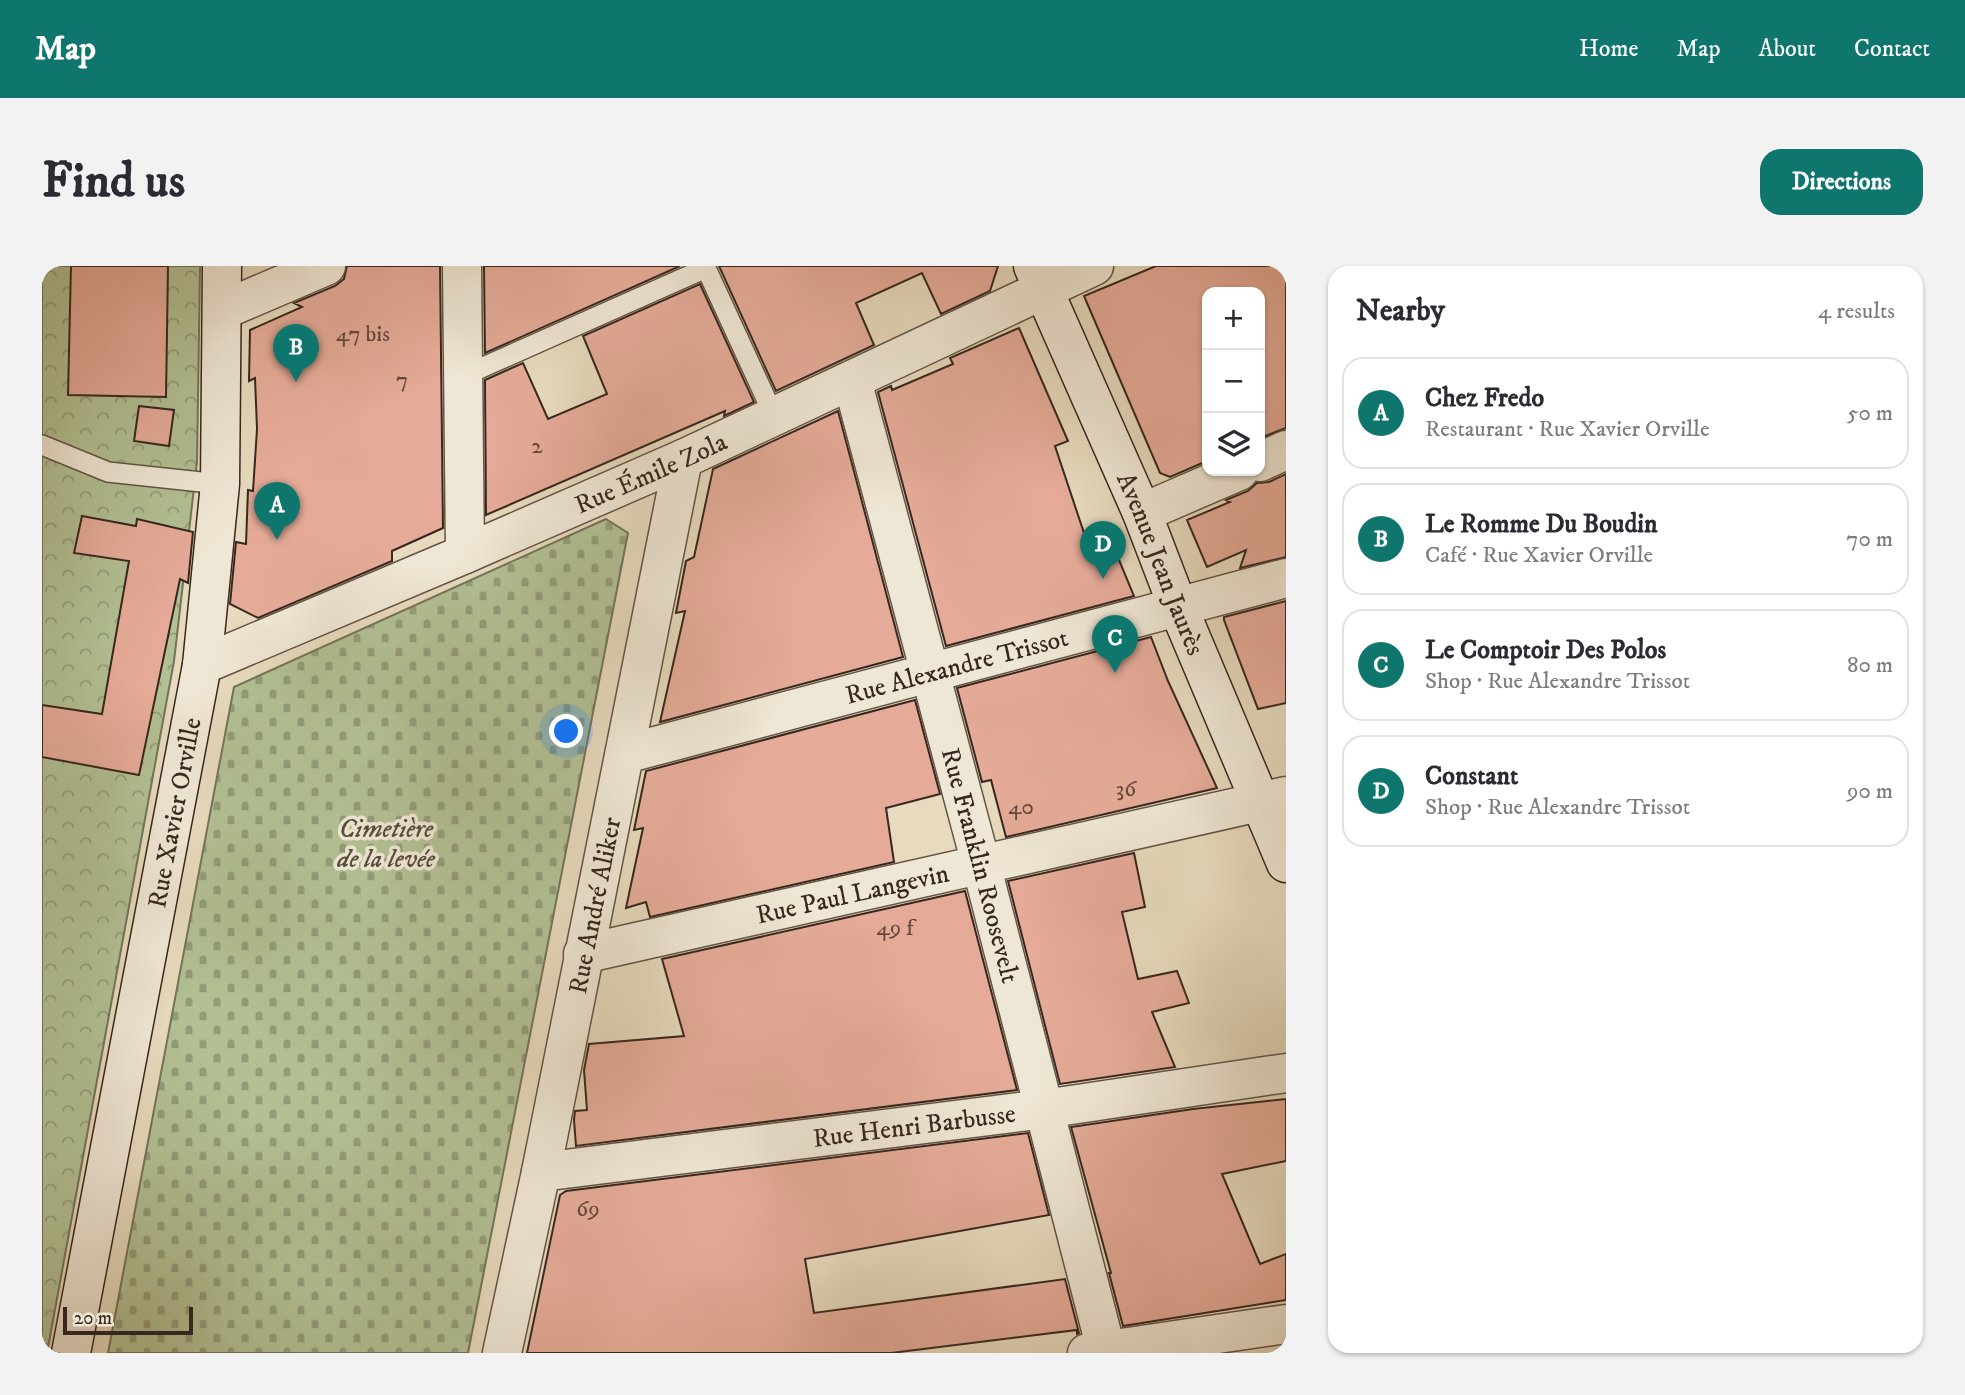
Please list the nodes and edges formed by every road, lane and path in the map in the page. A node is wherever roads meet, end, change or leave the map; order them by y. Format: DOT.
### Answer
graph roads {
  1 [pos="222,266"];
  2 [pos="326,266"];
  3 [pos="462,266"];
  4 [pos="1094,266"];
  5 [pos="706,268"];
  6 [pos="1038,278"];
  7 [pos="222,310"];
  8 [pos="463,376"];
  9 [pos="852,380"];
  10 [pos="774,416"];
  11 [pos="42,445"];
  12 [pos="1286,450"];
  13 [pos="684,459"];
  14 [pos="1265,460"];
  15 [pos="1227,476"];
  16 [pos="220,484"];
  17 [pos="1142,513"];
  18 [pos="465,554"];
  19 [pos="1286,578"];
  20 [pos="1178,607"];
  21 [pos="202,665"];
  22 [pos="930,674"];
  23 [pos="625,754"];
  24 [pos="1272,799"];
  25 [pos="1286,863"];
  26 [pos="981,864"];
  27 [pos="583,954"];
  28 [pos="1286,1073"];
  29 [pos="1044,1109"];
  30 [pos="541,1172"];
  31 [pos="1286,1324"];
  32 [pos="1100,1352"];
  33 [pos="71,1353"];
  34 [pos="502,1353"];
  1 -- 7 [label="street, Rue Xavier Orville"];
  2 -- 7 [label="street"];
  3 -- 8 [label="street"];
  4 -- 6 [label="street, Rue Émile Zola"];
  5 -- 8 [label="lane"];
  5 -- 10 [label="lane"];
  6 -- 9 [label="street, Rue Émile Zola"];
  6 -- 17 [label="street, Avenue Jean Jaurès"];
  7 -- 16 [label="street, Rue Xavier Orville"];
  8 -- 18 [label="street"];
  9 -- 10 [label="street, Rue Émile Zola"];
  9 -- 22 [label="street, Rue Franklin Roosevelt"];
  10 -- 13 [label="street, Rue Émile Zola"];
  11 -- 16 [label="lane"];
  12 -- 14 [label="street"];
  13 -- 18 [label="street, Rue Émile Zola"];
  13 -- 23 [label="street, Rue André Aliker"];
  15 -- 17 [label="street"];
  16 -- 21 [label="street, Rue Xavier Orville"];
  17 -- 20 [label="street, Avenue Jean Jaurès"];
  18 -- 21 [label="street, Rue Émile Zola"];
  19 -- 20 [label="street, Rue Alexandre Trissot"];
  20 -- 22 [label="street, Rue Alexandre Trissot"];
  20 -- 24 [label="street, Avenue Jean Jaurès"];
  21 -- 33 [label="street, Rue Xavier Orville"];
  22 -- 23 [label="street, Rue Alexandre Trissot"];
  22 -- 26 [label="street, Rue Franklin Roosevelt"];
  23 -- 27 [label="street, Rue André Aliker"];
  24 -- 25 [label="street, Avenue Jean Jaurès"];
  24 -- 26 [label="street, Rue Paul Langevin"];
  26 -- 27 [label="street, Rue Paul Langevin"];
  26 -- 29 [label="street, Rue Franklin Roosevelt"];
  27 -- 30 [label="street, Rue André Aliker"];
  28 -- 29 [label="street, Rue Henri Barbusse"];
  29 -- 30 [label="street, Rue Henri Barbusse"];
  29 -- 32 [label="street, Rue Franklin Roosevelt"];
  30 -- 34 [label="street, Rue André Aliker"];
  31 -- 32 [label="street"];
}
